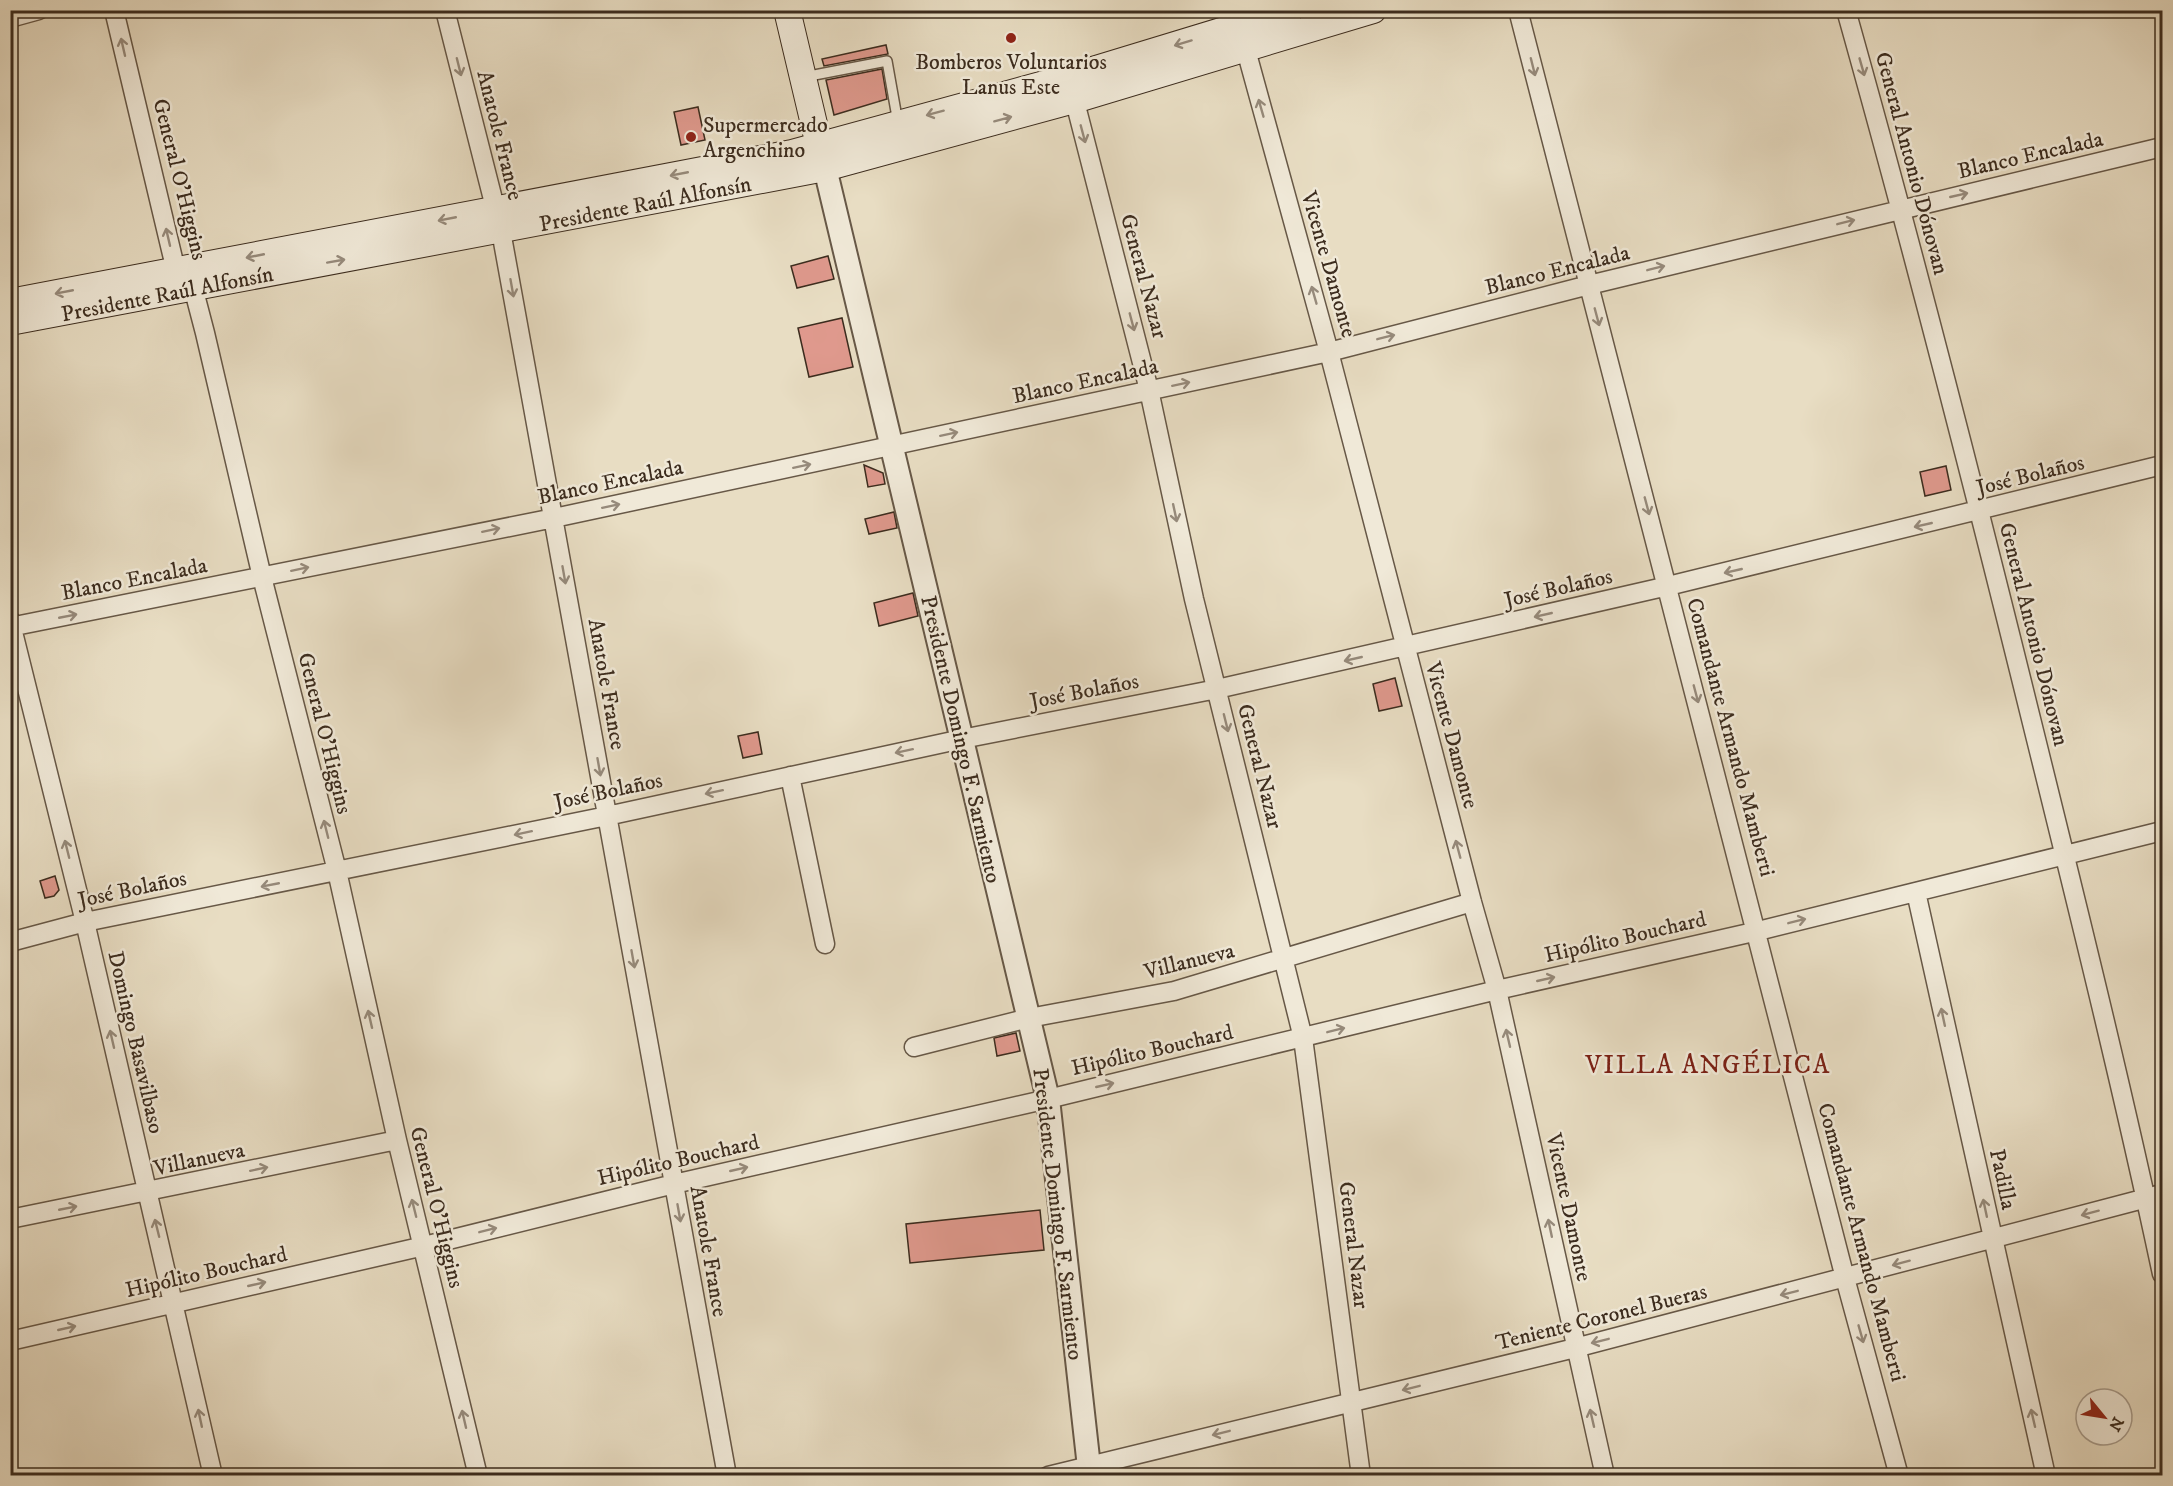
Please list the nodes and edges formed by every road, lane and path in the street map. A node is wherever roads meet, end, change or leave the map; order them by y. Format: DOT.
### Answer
graph roads {
  1 [pos="39,10"];
  2 [pos="114,10"];
  3 [pos="445,10"];
  4 [pos="787,10"];
  5 [pos="1290,10"];
  6 [pos="1373,10"];
  7 [pos="1518,10"];
  8 [pos="1846,10"];
  9 [pos="10,18"];
  10 [pos="1240,28"];
  11 [pos="804,77"];
  12 [pos="1072,88"];
  13 [pos="898,123"];
  14 [pos="2163,147"];
  15 [pos="822,157"];
  16 [pos="1902,208"];
  17 [pos="498,220"];
  18 [pos="185,279"];
  19 [pos="1589,285"];
  20 [pos="10,302"];
  21 [pos="10,322"];
  22 [pos="1329,352"];
  23 [pos="1149,390"];
  24 [pos="892,447"];
  25 [pos="2163,465"];
  26 [pos="1980,512"];
  27 [pos="554,518"];
  28 [pos="262,577"];
  29 [pos="1668,586"];
  30 [pos="11,625"];
  31 [pos="1405,647"];
  32 [pos="1217,689"];
  33 [pos="962,739"];
  34 [pos="790,776"];
  35 [pos="607,816"];
  36 [pos="2163,831"];
  37 [pos="2064,854"];
  38 [pos="337,872"];
  39 [pos="1916,892"];
  40 [pos="1472,902"];
  41 [pos="85,922"];
  42 [pos="1758,931"];
  43 [pos="10,942"];
  44 [pos="825,944"];
  45 [pos="1285,960"];
  46 [pos="1497,990"];
  47 [pos="1029,1018"];
  48 [pos="1303,1038"];
  49 [pos="914,1047"];
  50 [pos="1048,1099"];
  51 [pos="397,1140"];
  52 [pos="674,1184"];
  53 [pos="148,1193"];
  54 [pos="2154,1196"];
  55 [pos="10,1219"];
  56 [pos="1992,1239"];
  57 [pos="424,1246"];
  58 [pos="2163,1274"];
  59 [pos="1845,1278"];
  60 [pos="175,1302"];
  61 [pos="10,1341"];
  62 [pos="1575,1348"];
  63 [pos="1351,1402"];
  64 [pos="1090,1470"];
  65 [pos="213,1476"];
  66 [pos="478,1476"];
  67 [pos="727,1476"];
  68 [pos="1048,1476"];
  69 [pos="1361,1476"];
  70 [pos="1605,1476"];
  71 [pos="1899,1476"];
  72 [pos="2046,1476"];
  1 -- 9 [label="street"];
  18 -- 2 [label="street, General O'Higgins, one-way"];
  3 -- 17 [label="street, Anatole France, one-way"];
  4 -- 11 [label="main road, Presidente Domingo F. Sarmiento"];
  5 -- 10 [label="main road, Presidente Raúl Alfonsín"];
  6 -- 10 [label="main road, Presidente Raúl Alfonsín"];
  7 -- 19 [label="street, Comandante Armando Mamberti, one-way"];
  8 -- 16 [label="street, General Antonio Dónovan, one-way"];
  10 -- 12 [label="main road, Presidente Raúl Alfonsín"];
  22 -- 10 [label="street, Vicente Damonte, one-way"];
  11 -- 13 [label="lane"];
  11 -- 15 [label="main road, Presidente Domingo F. Sarmiento"];
  12 -- 13 [label="main road, Presidente Raúl Alfonsín, one-way"];
  15 -- 12 [label="main road, Presidente Raúl Alfonsín, one-way"];
  12 -- 23 [label="street, General Nazar, one-way"];
  13 -- 15 [label="main road, Presidente Raúl Alfonsín"];
  16 -- 14 [label="street, Blanco Encalada, one-way"];
  15 -- 17 [label="main road, Presidente Raúl Alfonsín"];
  15 -- 24 [label="street, Presidente Domingo F. Sarmiento"];
  19 -- 16 [label="street, Blanco Encalada, one-way"];
  16 -- 26 [label="street, General Antonio Dónovan"];
  17 -- 18 [label="main road, Presidente Raúl Alfonsín"];
  17 -- 27 [label="street, Anatole France, one-way"];
  18 -- 20 [label="main road, Presidente Raúl Alfonsín, one-way"];
  18 -- 21 [label="main road, Presidente Raúl Alfonsín"];
  18 -- 28 [label="street, General O'Higgins"];
  22 -- 19 [label="street, Blanco Encalada, one-way"];
  19 -- 29 [label="street, Comandante Armando Mamberti, one-way"];
  23 -- 22 [label="street, Blanco Encalada, one-way"];
  22 -- 31 [label="street, Vicente Damonte"];
  24 -- 23 [label="street, Blanco Encalada, one-way"];
  23 -- 32 [label="street, General Nazar, one-way"];
  27 -- 24 [label="street, Blanco Encalada, one-way"];
  24 -- 33 [label="street, Presidente Domingo F. Sarmiento"];
  25 -- 26 [label="street, José Bolaños"];
  26 -- 29 [label="street, José Bolaños, one-way"];
  26 -- 37 [label="street, General Antonio Dónovan"];
  28 -- 27 [label="street, Blanco Encalada, one-way"];
  27 -- 35 [label="street, Anatole France, one-way"];
  30 -- 28 [label="street, Blanco Encalada, one-way"];
  38 -- 28 [label="street, General O'Higgins, one-way"];
  29 -- 31 [label="street, José Bolaños, one-way"];
  29 -- 42 [label="street, Comandante Armando Mamberti, one-way"];
  41 -- 30 [label="street, Domingo Basavilbaso, one-way"];
  31 -- 32 [label="street, José Bolaños, one-way"];
  40 -- 31 [label="street, Vicente Damonte, one-way"];
  32 -- 33 [label="street, José Bolaños"];
  32 -- 45 [label="street, General Nazar, one-way"];
  33 -- 34 [label="street, José Bolaños, one-way"];
  33 -- 47 [label="street, Presidente Domingo F. Sarmiento"];
  34 -- 35 [label="street, José Bolaños, one-way"];
  34 -- 44 [label="street"];
  35 -- 38 [label="street, José Bolaños, one-way"];
  35 -- 52 [label="street, Anatole France, one-way"];
  36 -- 37 [label="street, Hipólito Bouchard"];
  37 -- 39 [label="street, Hipólito Bouchard"];
  37 -- 54 [label="street, General Antonio Dónovan"];
  38 -- 41 [label="street, José Bolaños, one-way"];
  51 -- 38 [label="street, General O'Higgins, one-way"];
  42 -- 39 [label="street, Hipólito Bouchard, one-way"];
  56 -- 39 [label="street, Padilla, one-way"];
  40 -- 45 [label="street, Villanueva"];
  40 -- 46 [label="street, Vicente Damonte"];
  41 -- 43 [label="street, José Bolaños"];
  53 -- 41 [label="street, Domingo Basavilbaso, one-way"];
  46 -- 42 [label="street, Hipólito Bouchard, one-way"];
  42 -- 59 [label="street, Comandante Armando Mamberti"];
  45 -- 47 [label="street, Villanueva"];
  45 -- 48 [label="street, General Nazar"];
  48 -- 46 [label="street, Hipólito Bouchard, one-way"];
  62 -- 46 [label="street, Vicente Damonte, one-way"];
  47 -- 49 [label="street, Villanueva"];
  47 -- 50 [label="street, Presidente Domingo F. Sarmiento"];
  50 -- 48 [label="street, Hipólito Bouchard, one-way"];
  48 -- 63 [label="street, General Nazar"];
  52 -- 50 [label="street, Hipólito Bouchard, one-way"];
  50 -- 64 [label="street, Presidente Domingo F. Sarmiento"];
  53 -- 51 [label="street, Villanueva, one-way"];
  57 -- 51 [label="street, General O'Higgins, one-way"];
  57 -- 52 [label="street, Hipólito Bouchard, one-way"];
  52 -- 67 [label="street, Anatole France, one-way"];
  55 -- 53 [label="street, Villanueva, one-way"];
  60 -- 53 [label="street, Domingo Basavilbaso, one-way"];
  54 -- 56 [label="street, Teniente Coronel Bueras, one-way"];
  54 -- 58 [label="street, General Antonio Dónovan"];
  56 -- 59 [label="street, Teniente Coronel Bueras, one-way"];
  72 -- 56 [label="street, Padilla, one-way"];
  60 -- 57 [label="street, Hipólito Bouchard, one-way"];
  66 -- 57 [label="street, General O'Higgins, one-way"];
  59 -- 62 [label="street, Teniente Coronel Bueras, one-way"];
  59 -- 71 [label="street, Comandante Armando Mamberti, one-way"];
  61 -- 60 [label="street, Hipólito Bouchard, one-way"];
  65 -- 60 [label="street, Domingo Basavilbaso, one-way"];
  62 -- 63 [label="street, Teniente Coronel Bueras, one-way"];
  70 -- 62 [label="street, Vicente Damonte, one-way"];
  63 -- 64 [label="street, Teniente Coronel Bueras, one-way"];
  63 -- 69 [label="street, General Nazar"];
  64 -- 68 [label="street, Teniente Coronel Bueras"];
}
